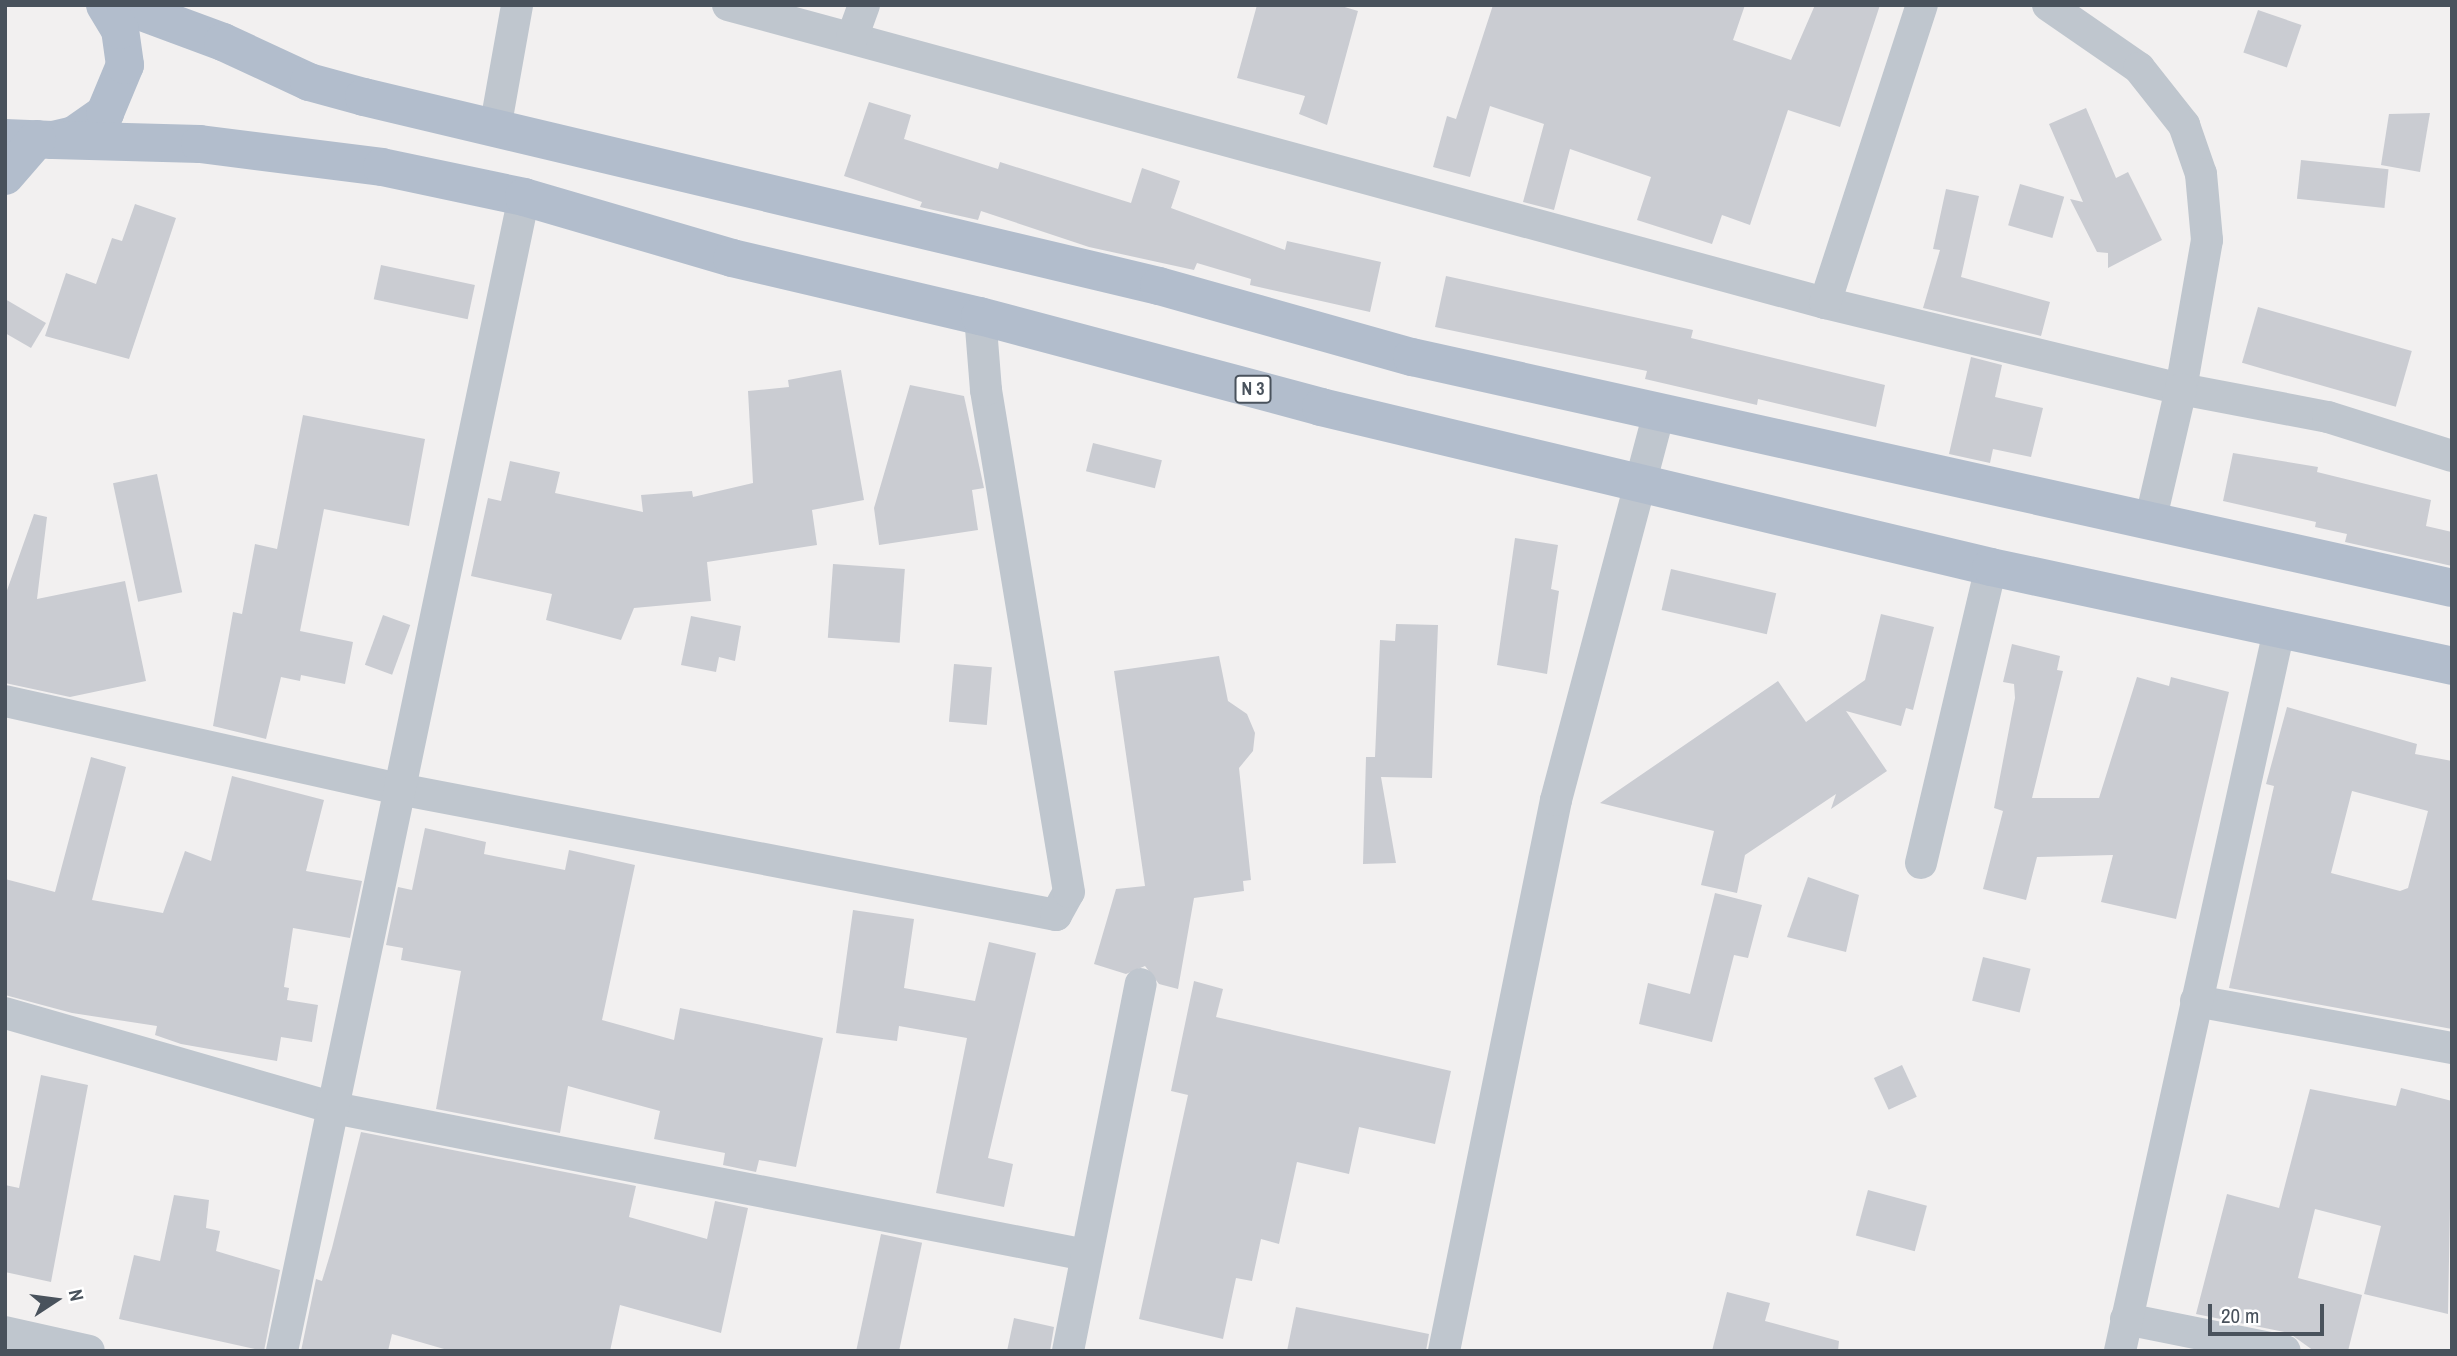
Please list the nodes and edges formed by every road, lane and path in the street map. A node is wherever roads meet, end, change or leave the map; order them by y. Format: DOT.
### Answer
graph roads {
  1 [pos="105,5"];
  2 [pos="123,5"];
  3 [pos="517,5"];
  4 [pos="728,5"];
  5 [pos="864,5"];
  6 [pos="1922,5"];
  7 [pos="2048,5"];
  8 [pos="852,38"];
  9 [pos="495,129"];
  10 [pos="32,139"];
  11 [pos="5,176"];
  12 [pos="524,197"];
  13 [pos="1825,303"];
  14 [pos="980,316"];
  15 [pos="2181,389"];
  16 [pos="1659,412"];
  17 [pos="2452,456"];
  18 [pos="1639,485"];
  19 [pos="2150,522"];
  20 [pos="1991,567"];
  21 [pos="2452,588"];
  22 [pos="2279,629"];
  23 [pos="2452,666"];
  24 [pos="5,701"];
  25 [pos="404,789"];
  26 [pos="1921,863"];
  27 [pos="1141,984"];
  28 [pos="2196,1000"];
  29 [pos="5,1013"];
  30 [pos="2452,1048"];
  31 [pos="334,1108"];
  32 [pos="1086,1255"];
  33 [pos="2126,1319"];
  34 [pos="5,1332"];
  35 [pos="89,1351"];
  36 [pos="282,1351"];
  37 [pos="1068,1351"];
  38 [pos="1444,1351"];
  39 [pos="2120,1351"];
  40 [pos="2285,1351"];
  1 -- 10 [label="main road"];
  2 -- 9 [label="main road"];
  3 -- 9 [label="street"];
  4 -- 8 [label="street"];
  5 -- 8 [label="street"];
  6 -- 13 [label="street"];
  7 -- 15 [label="street"];
  8 -- 13 [label="street"];
  9 -- 16 [label="main road"];
  10 -- 11 [label="main road"];
  10 -- 12 [label="main road, N 3"];
  12 -- 14 [label="main road, N 3"];
  12 -- 25 [label="street"];
  13 -- 15 [label="street"];
  14 -- 18 [label="main road, N 3"];
  14 -- 25 [label="street"];
  15 -- 17 [label="street"];
  15 -- 19 [label="street"];
  16 -- 18 [label="street"];
  16 -- 19 [label="main road"];
  18 -- 20 [label="main road, N 3"];
  18 -- 38 [label="street"];
  19 -- 21 [label="main road"];
  20 -- 22 [label="main road, N 3"];
  20 -- 26 [label="street"];
  22 -- 23 [label="main road, N 3"];
  22 -- 28 [label="street"];
  24 -- 25 [label="street"];
  25 -- 31 [label="street"];
  27 -- 32 [label="street"];
  28 -- 30 [label="street"];
  28 -- 33 [label="street"];
  29 -- 31 [label="street"];
  31 -- 32 [label="street"];
  31 -- 36 [label="street"];
  32 -- 37 [label="street"];
  33 -- 39 [label="street"];
  33 -- 40 [label="street"];
  34 -- 35 [label="street"];
}
